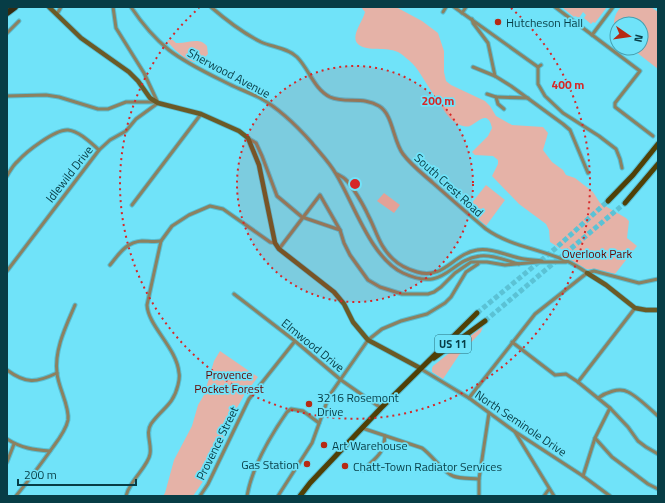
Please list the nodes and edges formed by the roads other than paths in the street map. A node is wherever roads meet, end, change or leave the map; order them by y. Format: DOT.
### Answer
graph roads {
  1 [pos="15,7"];
  2 [pos="49,7"];
  3 [pos="61,7"];
  4 [pos="113,7"];
  5 [pos="131,7"];
  6 [pos="212,7"];
  7 [pos="446,7"];
  8 [pos="454,7"];
  9 [pos="466,7"];
  10 [pos="554,7"];
  11 [pos="613,7"];
  12 [pos="442,12"];
  13 [pos="7,13"];
  14 [pos="462,13"];
  15 [pos="57,14"];
  16 [pos="472,19"];
  17 [pos="19,21"];
  18 [pos="7,33"];
  19 [pos="592,35"];
  20 [pos="473,67"];
  21 [pos="495,76"];
  22 [pos="487,94"];
  23 [pos="7,96"];
  24 [pos="496,97"];
  25 [pos="528,98"];
  26 [pos="158,102"];
  27 [pos="504,109"];
  28 [pos="563,113"];
  29 [pos="201,114"];
  30 [pos="555,118"];
  31 [pos="653,136"];
  32 [pos="248,138"];
  33 [pos="658,144"];
  34 [pos="99,150"];
  35 [pos="658,164"];
  36 [pos="622,168"];
  37 [pos="336,173"];
  38 [pos="588,173"];
  39 [pos="7,176"];
  40 [pos="608,201"];
  41 [pos="625,203"];
  42 [pos="132,205"];
  43 [pos="302,218"];
  44 [pos="340,230"];
  45 [pos="161,241"];
  46 [pos="275,243"];
  47 [pos="279,249"];
  48 [pos="482,262"];
  49 [pos="548,262"];
  50 [pos="570,262"];
  51 [pos="519,264"];
  52 [pos="110,265"];
  53 [pos="7,271"];
  54 [pos="587,272"];
  55 [pos="658,279"];
  56 [pos="234,294"];
  57 [pos="75,305"];
  58 [pos="634,308"];
  59 [pos="658,310"];
  60 [pos="477,313"];
  61 [pos="485,321"];
  62 [pos="295,340"];
  63 [pos="368,340"];
  64 [pos="512,342"];
  65 [pos="420,368"];
  66 [pos="7,370"];
  67 [pos="57,373"];
  68 [pos="341,380"];
  69 [pos="578,382"];
  70 [pos="469,398"];
  71 [pos="598,398"];
  72 [pos="381,408"];
  73 [pos="610,408"];
  74 [pos="489,413"];
  75 [pos="658,416"];
  76 [pos="319,423"];
  77 [pos="362,428"];
  78 [pos="514,431"];
  79 [pos="385,436"];
  80 [pos="595,438"];
  81 [pos="7,439"];
  82 [pos="14,444"];
  83 [pos="50,451"];
  84 [pos="658,454"];
  85 [pos="7,462"];
  86 [pos="362,470"];
  87 [pos="583,476"];
  88 [pos="479,479"];
  89 [pos="549,489"];
  90 [pos="658,489"];
  91 [pos="16,496"];
  92 [pos="126,496"];
  93 [pos="200,496"];
  94 [pos="246,496"];
  95 [pos="278,496"];
  96 [pos="300,496"];
  97 [pos="479,496"];
  98 [pos="544,496"];
  99 [pos="554,496"];
  100 [pos="610,496"];
  1 -- 13 [label="highway"];
  2 -- 15 [label="street"];
  3 -- 15 [label="street"];
  4 -- 26 [label="street"];
  5 -- 37 [label="street, Sherwood Avenue"];
  6 -- 50 [label="street, South Crest Road"];
  7 -- 12 [label="street"];
  8 -- 14 [label="street"];
  9 -- 14 [label="street"];
  10 -- 19 [label="street"];
  11 -- 19 [label="street"];
  14 -- 16 [label="street"];
  15 -- 26 [label="street"];
  16 -- 21 [label="street"];
  16 -- 28 [label="street"];
  17 -- 18 [label="street"];
  19 -- 31 [label="street"];
  20 -- 21 [label="street"];
  21 -- 25 [label="street"];
  22 -- 24 [label="street"];
  23 -- 26 [label="street"];
  24 -- 25 [label="street"];
  24 -- 27 [label="street"];
  25 -- 30 [label="street"];
  26 -- 29 [label="street"];
  26 -- 34 [label="street, Idlewild Drive"];
  28 -- 30 [label="street"];
  28 -- 36 [label="street"];
  29 -- 32 [label="street"];
  29 -- 42 [label="street"];
  30 -- 38 [label="street"];
  32 -- 43 [label="street"];
  32 -- 46 [label="street"];
  33 -- 40 [label="main road"];
  34 -- 39 [label="street"];
  34 -- 53 [label="street, Idlewild Drive"];
  35 -- 41 [label="main road"];
  37 -- 49 [label="street, Sherwood Avenue"];
  37 -- 51 [label="street, Sherwood Avenue"];
  43 -- 44 [label="street"];
  43 -- 44 [label="street"];
  43 -- 47 [label="street"];
  44 -- 48 [label="street"];
  45 -- 46 [label="street"];
  45 -- 52 [label="street"];
  45 -- 92 [label="street"];
  46 -- 47 [label="street"];
  47 -- 63 [label="street"];
  48 -- 51 [label="street"];
  48 -- 63 [label="street"];
  49 -- 50 [label="street"];
  49 -- 51 [label="street"];
  50 -- 54 [label="street, South Crest Road"];
  54 -- 55 [label="street"];
  54 -- 58 [label="street"];
  54 -- 64 [label="street"];
  56 -- 62 [label="street, Elmwood Drive"];
  57 -- 67 [label="street"];
  58 -- 59 [label="street"];
  58 -- 69 [label="street"];
  60 -- 65 [label="main road, US 11"];
  61 -- 65 [label="main road, US 11"];
  62 -- 68 [label="street, Elmwood Drive"];
  62 -- 93 [label="street, Provence Street"];
  63 -- 65 [label="street"];
  63 -- 68 [label="street"];
  64 -- 69 [label="street"];
  64 -- 70 [label="street"];
  65 -- 70 [label="street, North Seminole Drive"];
  65 -- 72 [label="main road, US 11"];
  66 -- 67 [label="street"];
  67 -- 83 [label="street"];
  68 -- 72 [label="street, Elmwood Drive"];
  68 -- 76 [label="street"];
  69 -- 71 [label="street"];
  70 -- 74 [label="street, North Seminole Drive"];
  71 -- 73 [label="street"];
  71 -- 75 [label="street"];
  72 -- 77 [label="main road, US 11"];
  73 -- 80 [label="street"];
  73 -- 84 [label="street"];
  74 -- 78 [label="street, North Seminole Drive"];
  74 -- 88 [label="street"];
  76 -- 94 [label="street"];
  76 -- 95 [label="street"];
  77 -- 79 [label="street"];
  77 -- 96 [label="main road, US 11"];
  78 -- 87 [label="street, North Seminole Drive"];
  78 -- 89 [label="street"];
  79 -- 86 [label="street"];
  79 -- 88 [label="street"];
  80 -- 87 [label="street"];
  80 -- 90 [label="street"];
  81 -- 82 [label="street"];
  82 -- 83 [label="street"];
  82 -- 85 [label="street"];
  83 -- 91 [label="street"];
  87 -- 100 [label="street, North Seminole Drive"];
  88 -- 97 [label="street"];
  89 -- 98 [label="street"];
  89 -- 99 [label="street"];
}
